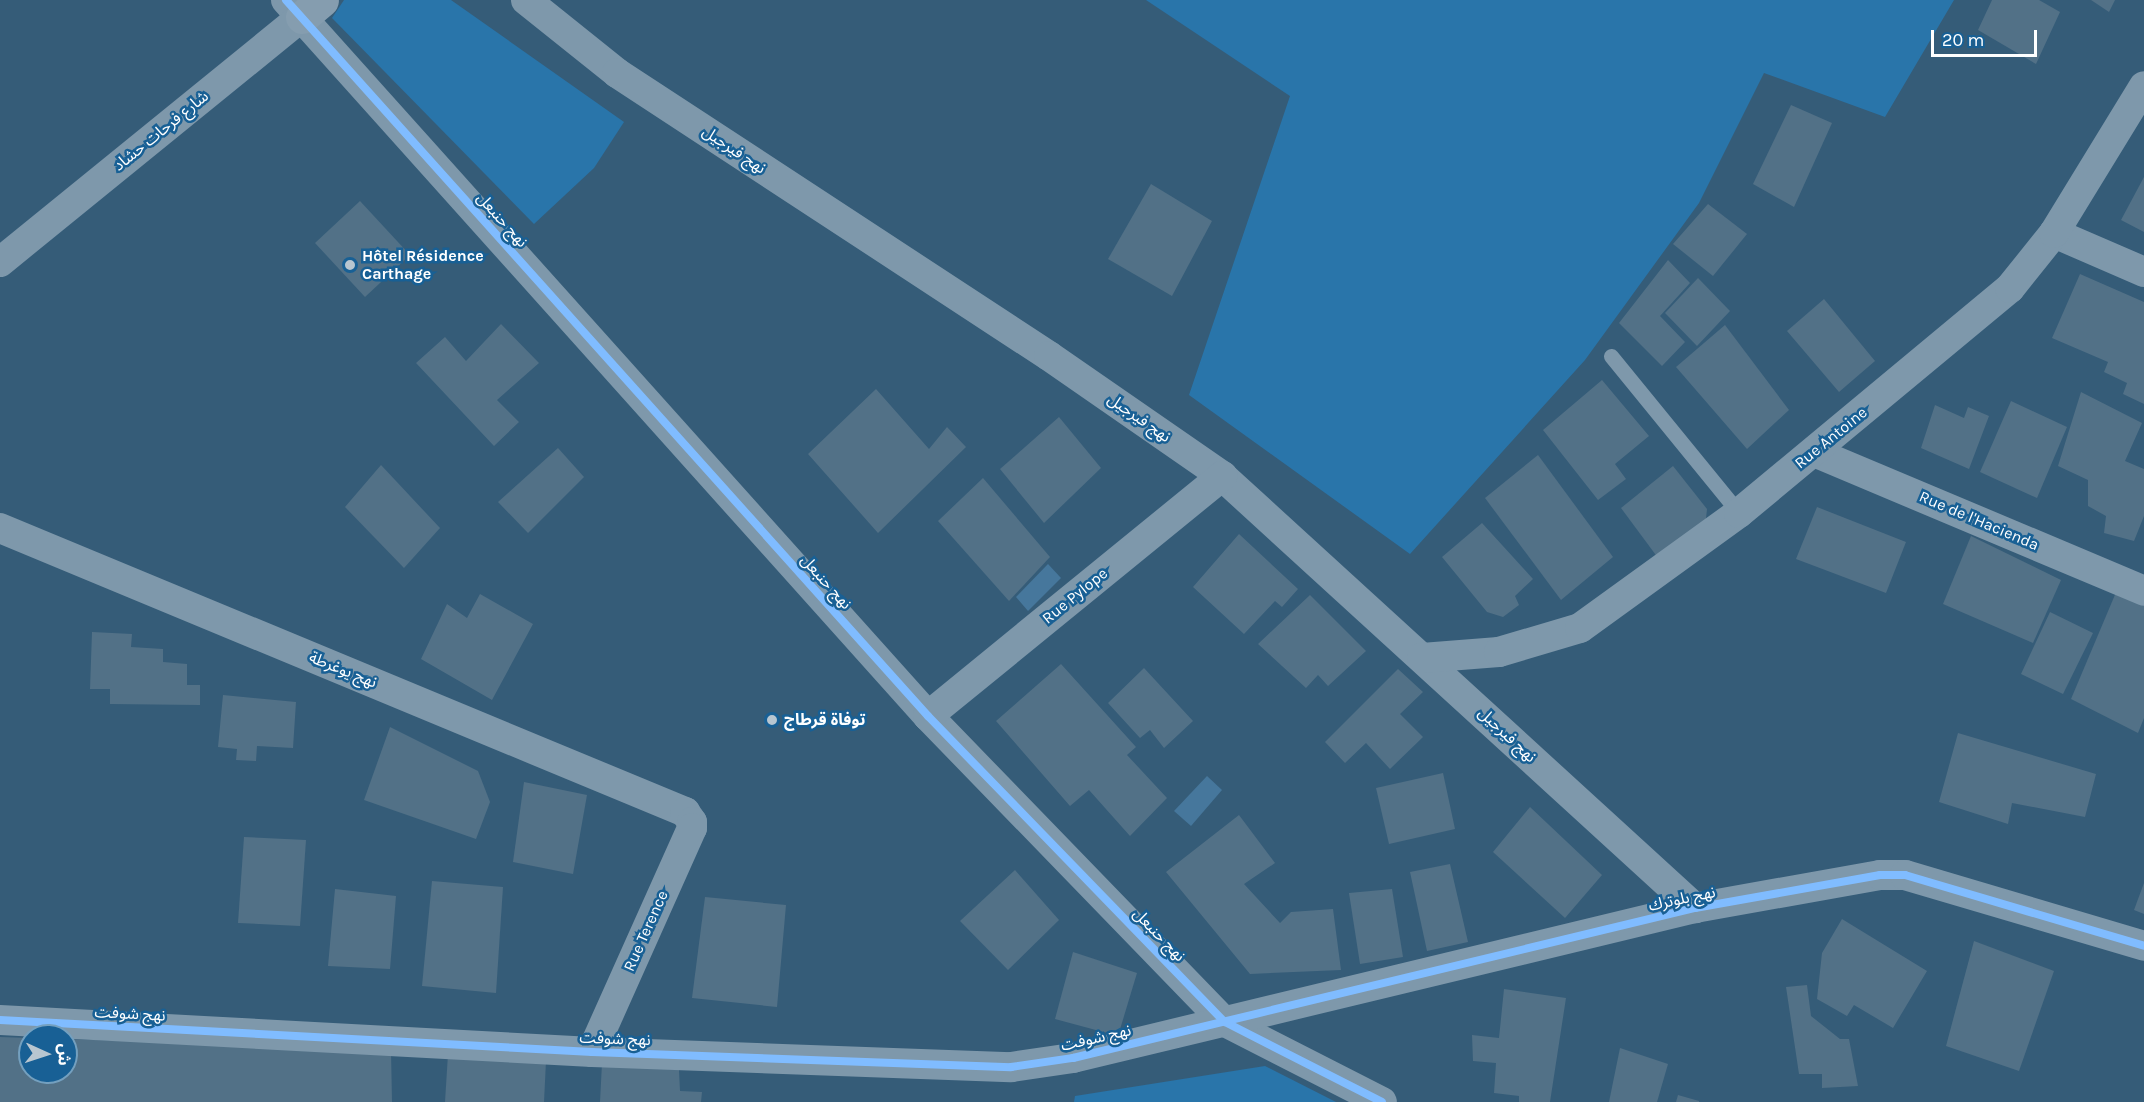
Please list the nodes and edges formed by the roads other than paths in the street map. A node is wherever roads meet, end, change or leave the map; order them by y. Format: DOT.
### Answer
graph roads {
  1 [pos="526,0"];
  2 [pos="303,6"];
  3 [pos="2144,86"];
  4 [pos="2054,233"];
  5 [pos="0,262"];
  6 [pos="2144,272"];
  7 [pos="1611,356"];
  8 [pos="1814,452"];
  9 [pos="1222,476"];
  10 [pos="1739,513"];
  11 [pos="0,528"];
  12 [pos="2144,591"];
  13 [pos="1422,658"];
  14 [pos="928,716"];
  15 [pos="685,812"];
  16 [pos="1695,908"];
  17 [pos="2144,946"];
  18 [pos="0,1020"];
  19 [pos="1225,1022"];
  20 [pos="592,1052"];
  21 [pos="1382,1102"];
  1 -- 9 [label="street, نهج فيرجيل"];
  2 -- 5 [label="street, شارع فرحات حشاد"];
  2 -- 14 [label="street, نهج حنبعل"];
  3 -- 4 [label="street, Rue Antoine"];
  4 -- 6 [label="street"];
  4 -- 8 [label="street, Rue Antoine"];
  7 -- 10 [label="lane"];
  8 -- 10 [label="street, Rue Antoine"];
  8 -- 12 [label="street, Rue de l'Hacienda"];
  9 -- 13 [label="street, نهج فيرجيل"];
  9 -- 14 [label="street, Rue Pylope"];
  10 -- 13 [label="street, Rue Antoine"];
  11 -- 15 [label="street, نهج يوغرطة"];
  13 -- 16 [label="street, نهج فيرجيل"];
  14 -- 19 [label="street, نهج حنبعل"];
  15 -- 20 [label="street, Rue Terence"];
  16 -- 17 [label="street, نهج بلوترك"];
  16 -- 19 [label="street, نهج بلوترك"];
  18 -- 20 [label="street, نهج شوفت"];
  19 -- 20 [label="street, نهج شوفت"];
  19 -- 21 [label="street, نهج حنبعل"];
}
